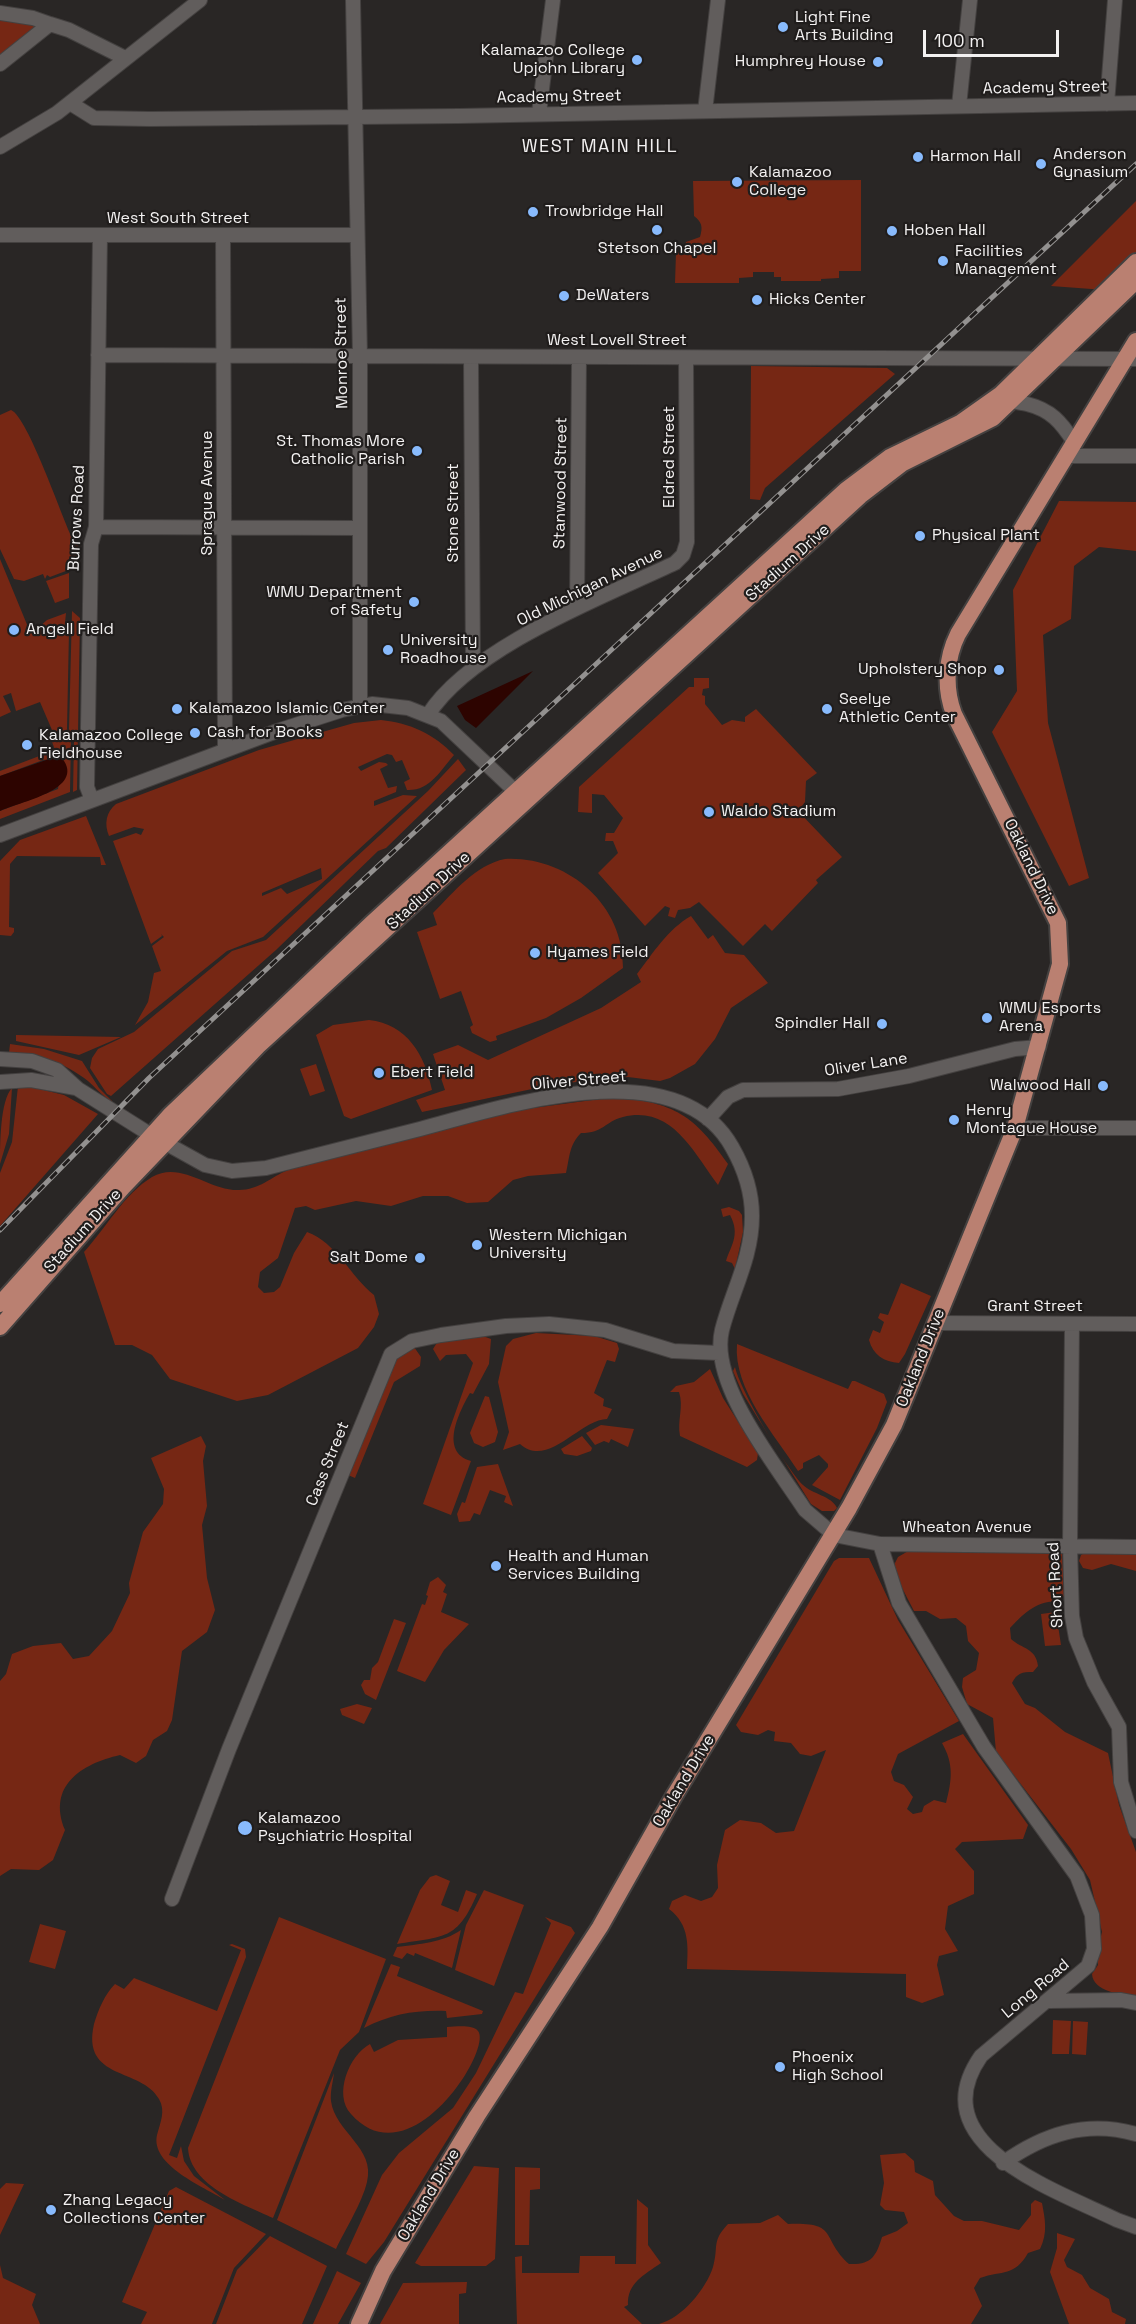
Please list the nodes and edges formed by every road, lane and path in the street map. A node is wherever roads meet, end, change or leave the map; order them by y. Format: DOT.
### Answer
graph roads {
  1 [pos="200,0"];
  2 [pos="352,0"];
  3 [pos="553,0"];
  4 [pos="718,0"];
  5 [pos="970,0"];
  6 [pos="1115,0"];
  7 [pos="0,13"];
  8 [pos="50,24"];
  9 [pos="125,58"];
  10 [pos="0,64"];
  11 [pos="70,103"];
  12 [pos="1136,103"];
  13 [pos="1107,104"];
  14 [pos="959,106"];
  15 [pos="705,111"];
  16 [pos="539,113"];
  17 [pos="355,116"];
  18 [pos="0,147"];
  19 [pos="0,235"];
  20 [pos="357,235"];
  21 [pos="100,236"];
  22 [pos="223,236"];
  23 [pos="1136,262"];
  24 [pos="1136,281"];
  25 [pos="1136,341"];
  26 [pos="99,355"];
  27 [pos="224,356"];
  28 [pos="360,357"];
  29 [pos="471,358"];
  30 [pos="579,358"];
  31 [pos="686,358"];
  32 [pos="1039,358"];
  33 [pos="1056,359"];
  34 [pos="1130,359"];
  35 [pos="1006,398"];
  36 [pos="1070,449"];
  37 [pos="1136,456"];
  38 [pos="878,473"];
  39 [pos="96,527"];
  40 [pos="359,528"];
  41 [pos="225,529"];
  42 [pos="683,555"];
  43 [pos="577,608"];
  44 [pos="473,668"];
  45 [pos="360,706"];
  46 [pos="428,714"];
  47 [pos="225,750"];
  48 [pos="516,792"];
  49 [pos="92,800"];
  50 [pos="0,836"];
  51 [pos="1039,1047"];
  52 [pos="0,1059"];
  53 [pos="0,1082"];
  54 [pos="78,1089"];
  55 [pos="708,1119"];
  56 [pos="1015,1128"];
  57 [pos="1136,1128"];
  58 [pos="157,1139"];
  59 [pos="0,1304"];
  60 [pos="934,1323"];
  61 [pos="1072,1324"];
  62 [pos="1136,1324"];
  63 [pos="0,1327"];
  64 [pos="719,1353"];
  65 [pos="834,1535"];
  66 [pos="880,1544"];
  67 [pos="1070,1546"];
  68 [pos="1136,1547"];
  69 [pos="1136,1831"];
  70 [pos="172,1899"];
  71 [pos="1049,2001"];
  72 [pos="1136,2003"];
  73 [pos="1136,2134"];
  74 [pos="1003,2163"];
  75 [pos="1136,2227"];
  76 [pos="359,2324"];
  1 -- 9 [label="street"];
  2 -- 17 [label="street, Monroe Street"];
  3 -- 16 [label="street"];
  4 -- 15 [label="street"];
  5 -- 14 [label="street"];
  6 -- 13 [label="street"];
  7 -- 8 [label="street"];
  8 -- 9 [label="street"];
  8 -- 10 [label="street"];
  9 -- 11 [label="street"];
  11 -- 17 [label="street, Academy Street"];
  11 -- 18 [label="street"];
  12 -- 13 [label="street, Academy Street"];
  13 -- 14 [label="street, Academy Street"];
  14 -- 15 [label="street, Academy Street"];
  15 -- 16 [label="street, Academy Street"];
  16 -- 17 [label="street, Academy Street"];
  17 -- 20 [label="street, Monroe Street"];
  19 -- 21 [label="street, West South Street"];
  20 -- 22 [label="street, West South Street"];
  20 -- 28 [label="street, Monroe Street"];
  21 -- 22 [label="street, West South Street"];
  21 -- 26 [label="street, Burrows Road"];
  22 -- 27 [label="street, Sprague Avenue"];
  23 -- 32 [label="main road"];
  24 -- 33 [label="main road"];
  25 -- 34 [label="main road, Oakland Drive"];
  26 -- 27 [label="street, West Lovell Street"];
  26 -- 39 [label="street, Burrows Road"];
  27 -- 28 [label="street, West Lovell Street"];
  27 -- 41 [label="street, Sprague Avenue"];
  28 -- 29 [label="street, West Lovell Street"];
  28 -- 40 [label="street, Monroe Street"];
  29 -- 30 [label="street, West Lovell Street"];
  29 -- 44 [label="street, Stone Street"];
  30 -- 31 [label="street, West Lovell Street"];
  30 -- 43 [label="street, Stanwood Street"];
  31 -- 32 [label="street, West Lovell Street"];
  31 -- 42 [label="street, Eldred Street"];
  32 -- 33 [label="street, West Lovell Street"];
  32 -- 35 [label="main road"];
  33 -- 34 [label="street, West Lovell Street"];
  33 -- 35 [label="main road"];
  34 -- 36 [label="main road, Oakland Drive"];
  35 -- 36 [label="street"];
  35 -- 38 [label="main road"];
  36 -- 37 [label="street"];
  36 -- 51 [label="main road, Oakland Drive"];
  38 -- 48 [label="main road, Stadium Drive"];
  38 -- 58 [label="main road, Stadium Drive"];
  39 -- 41 [label="street"];
  39 -- 49 [label="street, Burrows Road"];
  40 -- 41 [label="street"];
  40 -- 45 [label="street, Monroe Street"];
  41 -- 47 [label="street, Sprague Avenue"];
  42 -- 43 [label="street, Old Michigan Avenue"];
  43 -- 44 [label="street, Old Michigan Avenue"];
  44 -- 46 [label="street, Old Michigan Avenue"];
  45 -- 46 [label="street"];
  45 -- 47 [label="street"];
  46 -- 48 [label="street"];
  47 -- 49 [label="street"];
  48 -- 58 [label="main road, Stadium Drive"];
  49 -- 50 [label="street"];
  51 -- 55 [label="street, Oliver Lane"];
  51 -- 56 [label="main road, Oakland Drive"];
  52 -- 54 [label="street, Oliver Street"];
  53 -- 54 [label="street, Oliver Street"];
  54 -- 58 [label="street, Oliver Street"];
  55 -- 58 [label="street, Oliver Street"];
  55 -- 64 [label="street, Oliver Street"];
  56 -- 57 [label="street"];
  56 -- 60 [label="main road, Oakland Drive"];
  58 -- 59 [label="main road, Stadium Drive"];
  58 -- 63 [label="main road, Stadium Drive"];
  60 -- 61 [label="street, Grant Street"];
  60 -- 65 [label="main road, Oakland Drive"];
  61 -- 62 [label="street, Grant Street"];
  61 -- 67 [label="street, Short Road"];
  64 -- 65 [label="street, Oliver Street"];
  64 -- 70 [label="street, Cass Street"];
  65 -- 66 [label="street, Wheaton Avenue"];
  65 -- 76 [label="main road, Oakland Drive"];
  66 -- 67 [label="street, Wheaton Avenue"];
  66 -- 71 [label="street, Long Road"];
  67 -- 68 [label="street, Wheaton Avenue"];
  67 -- 69 [label="street, Short Road"];
  71 -- 72 [label="street"];
  71 -- 74 [label="street, Long Road"];
  73 -- 74 [label="street"];
  74 -- 75 [label="street, Long Road"];
}
